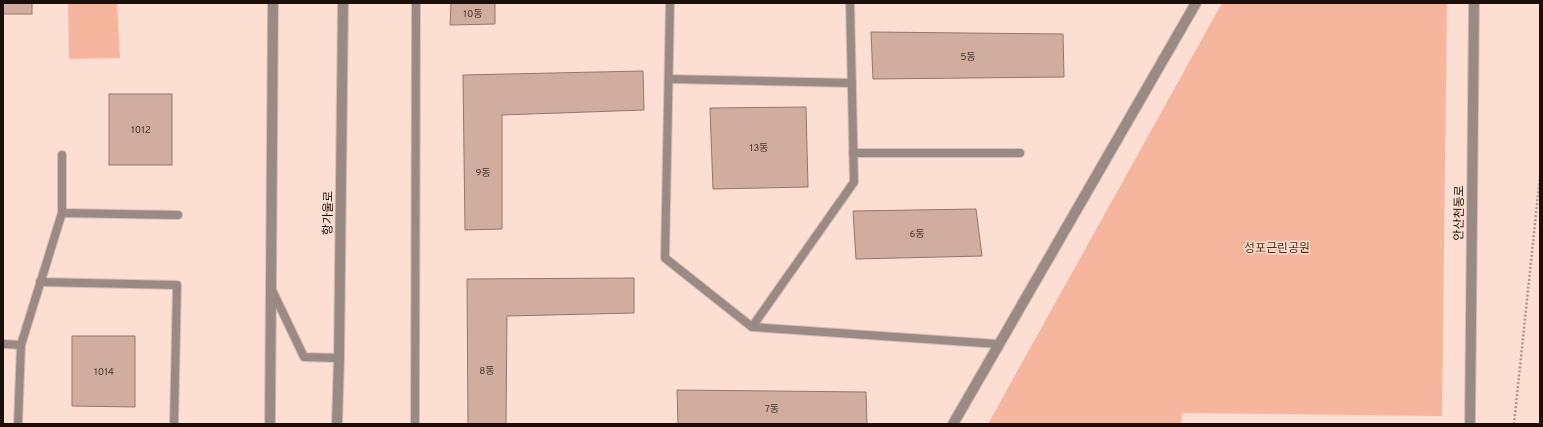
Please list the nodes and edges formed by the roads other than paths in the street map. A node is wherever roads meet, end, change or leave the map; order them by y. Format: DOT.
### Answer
graph roads {
  1 [pos="273,3"];
  2 [pos="343,3"];
  3 [pos="416,3"];
  4 [pos="670,3"];
  5 [pos="850,3"];
  6 [pos="1196,3"];
  7 [pos="1474,3"];
  8 [pos="669,78"];
  9 [pos="852,84"];
  10 [pos="853,153"];
  11 [pos="1020,153"];
  12 [pos="62,155"];
  13 [pos="62,213"];
  14 [pos="178,215"];
  15 [pos="40,282"];
  16 [pos="271,289"];
  17 [pos="752,327"];
  18 [pos="3,344"];
  19 [pos="20,344"];
  20 [pos="998,344"];
  21 [pos="339,358"];
  22 [pos="18,424"];
  23 [pos="174,424"];
  24 [pos="270,424"];
  25 [pos="337,424"];
  26 [pos="415,424"];
  27 [pos="953,424"];
  28 [pos="1470,424"];
  1 -- 16 [label="street"];
  2 -- 21 [label="street, 항가울로"];
  3 -- 26 [label="lane"];
  4 -- 8 [label="lane"];
  5 -- 9 [label="lane"];
  6 -- 20 [label="street"];
  7 -- 28 [label="street, 안산천동로"];
  8 -- 9 [label="lane"];
  8 -- 17 [label="lane"];
  9 -- 10 [label="lane"];
  10 -- 11 [label="lane"];
  10 -- 17 [label="lane"];
  12 -- 13 [label="lane"];
  13 -- 14 [label="lane"];
  13 -- 15 [label="lane"];
  15 -- 19 [label="lane"];
  15 -- 23 [label="lane"];
  16 -- 21 [label="lane"];
  16 -- 24 [label="street"];
  17 -- 20 [label="lane"];
  18 -- 19 [label="lane"];
  19 -- 22 [label="lane"];
  20 -- 27 [label="street"];
  21 -- 25 [label="street, 항가울로"];
}
